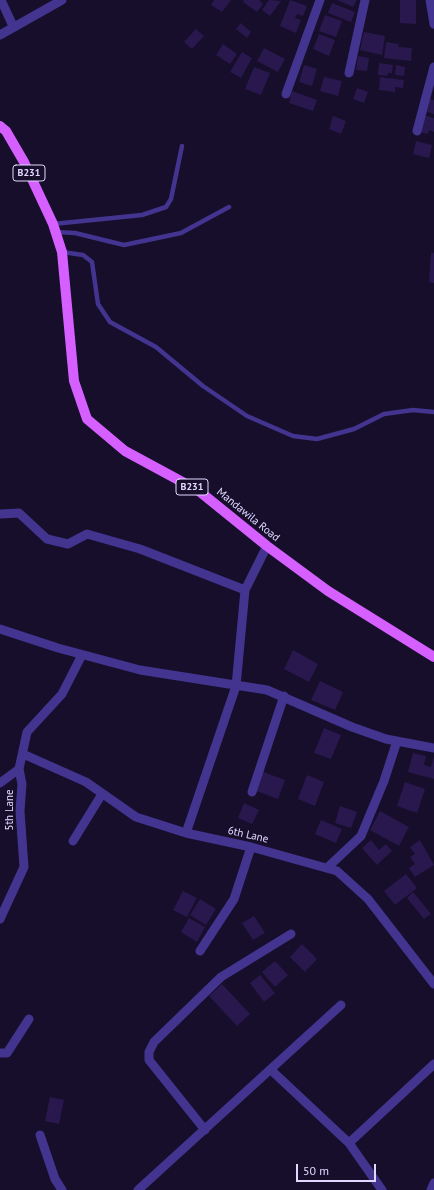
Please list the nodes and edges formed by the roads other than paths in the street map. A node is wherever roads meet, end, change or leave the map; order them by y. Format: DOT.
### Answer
graph roads {
  1 [pos="1,0"];
  2 [pos="62,0"];
  3 [pos="320,0"];
  4 [pos="365,0"];
  5 [pos="430,0"];
  6 [pos="434,24"];
  7 [pos="13,26"];
  8 [pos="0,35"];
  9 [pos="434,67"];
  10 [pos="349,73"];
  11 [pos="286,94"];
  12 [pos="0,126"];
  13 [pos="417,131"];
  14 [pos="182,146"];
  15 [pos="229,207"];
  16 [pos="54,228"];
  17 [pos="62,252"];
  18 [pos="434,412"];
  19 [pos="0,514"];
  20 [pos="267,546"];
  21 [pos="245,590"];
  22 [pos="0,629"];
  23 [pos="82,655"];
  24 [pos="434,656"];
  25 [pos="236,686"];
  26 [pos="284,696"];
  27 [pos="397,741"];
  28 [pos="434,748"];
  29 [pos="23,754"];
  30 [pos="18,769"];
  31 [pos="0,783"];
  32 [pos="252,792"];
  33 [pos="102,794"];
  34 [pos="186,833"];
  35 [pos="73,841"];
  36 [pos="251,847"];
  37 [pos="328,867"];
  38 [pos="0,919"];
  39 [pos="291,934"];
  40 [pos="200,951"];
  41 [pos="434,984"];
  42 [pos="341,1005"];
  43 [pos="29,1019"];
  44 [pos="0,1053"];
  45 [pos="434,1064"];
  46 [pos="271,1070"];
  47 [pos="205,1130"];
  48 [pos="40,1135"];
  49 [pos="348,1143"];
  50 [pos="434,1183"];
  51 [pos="62,1190"];
  52 [pos="138,1190"];
  53 [pos="382,1190"];
  54 [pos="431,1190"];
  1 -- 7 [label="street"];
  2 -- 7 [label="street"];
  3 -- 11 [label="street"];
  4 -- 10 [label="street"];
  5 -- 6 [label="street"];
  7 -- 8 [label="street"];
  9 -- 13 [label="street"];
  12 -- 16 [label="main road, Mandawila Road / B231"];
  14 -- 16 [label="lane"];
  15 -- 16 [label="lane"];
  16 -- 17 [label="main road, Mandawila Road / B231"];
  17 -- 18 [label="lane"];
  17 -- 20 [label="main road, Mandawila Road / B231"];
  19 -- 21 [label="street"];
  20 -- 21 [label="street"];
  20 -- 24 [label="main road, Mandawila Road / B231"];
  21 -- 25 [label="street"];
  22 -- 23 [label="street"];
  23 -- 25 [label="street"];
  23 -- 29 [label="street"];
  25 -- 26 [label="street"];
  25 -- 34 [label="street"];
  26 -- 27 [label="street"];
  26 -- 32 [label="street"];
  27 -- 28 [label="street"];
  27 -- 37 [label="street"];
  29 -- 30 [label="street"];
  29 -- 33 [label="street, 6th Lane"];
  30 -- 31 [label="street"];
  30 -- 38 [label="street, 5th Lane"];
  33 -- 34 [label="street, 6th Lane"];
  33 -- 35 [label="street"];
  34 -- 36 [label="street, 6th Lane"];
  36 -- 37 [label="street, 6th Lane"];
  36 -- 40 [label="street"];
  37 -- 41 [label="street, 6th Lane"];
  39 -- 47 [label="street"];
  42 -- 46 [label="street"];
  43 -- 44 [label="street"];
  45 -- 49 [label="street"];
  46 -- 47 [label="street"];
  46 -- 49 [label="street"];
  47 -- 52 [label="street"];
  48 -- 51 [label="street"];
  49 -- 53 [label="street"];
  50 -- 54 [label="street"];
}
